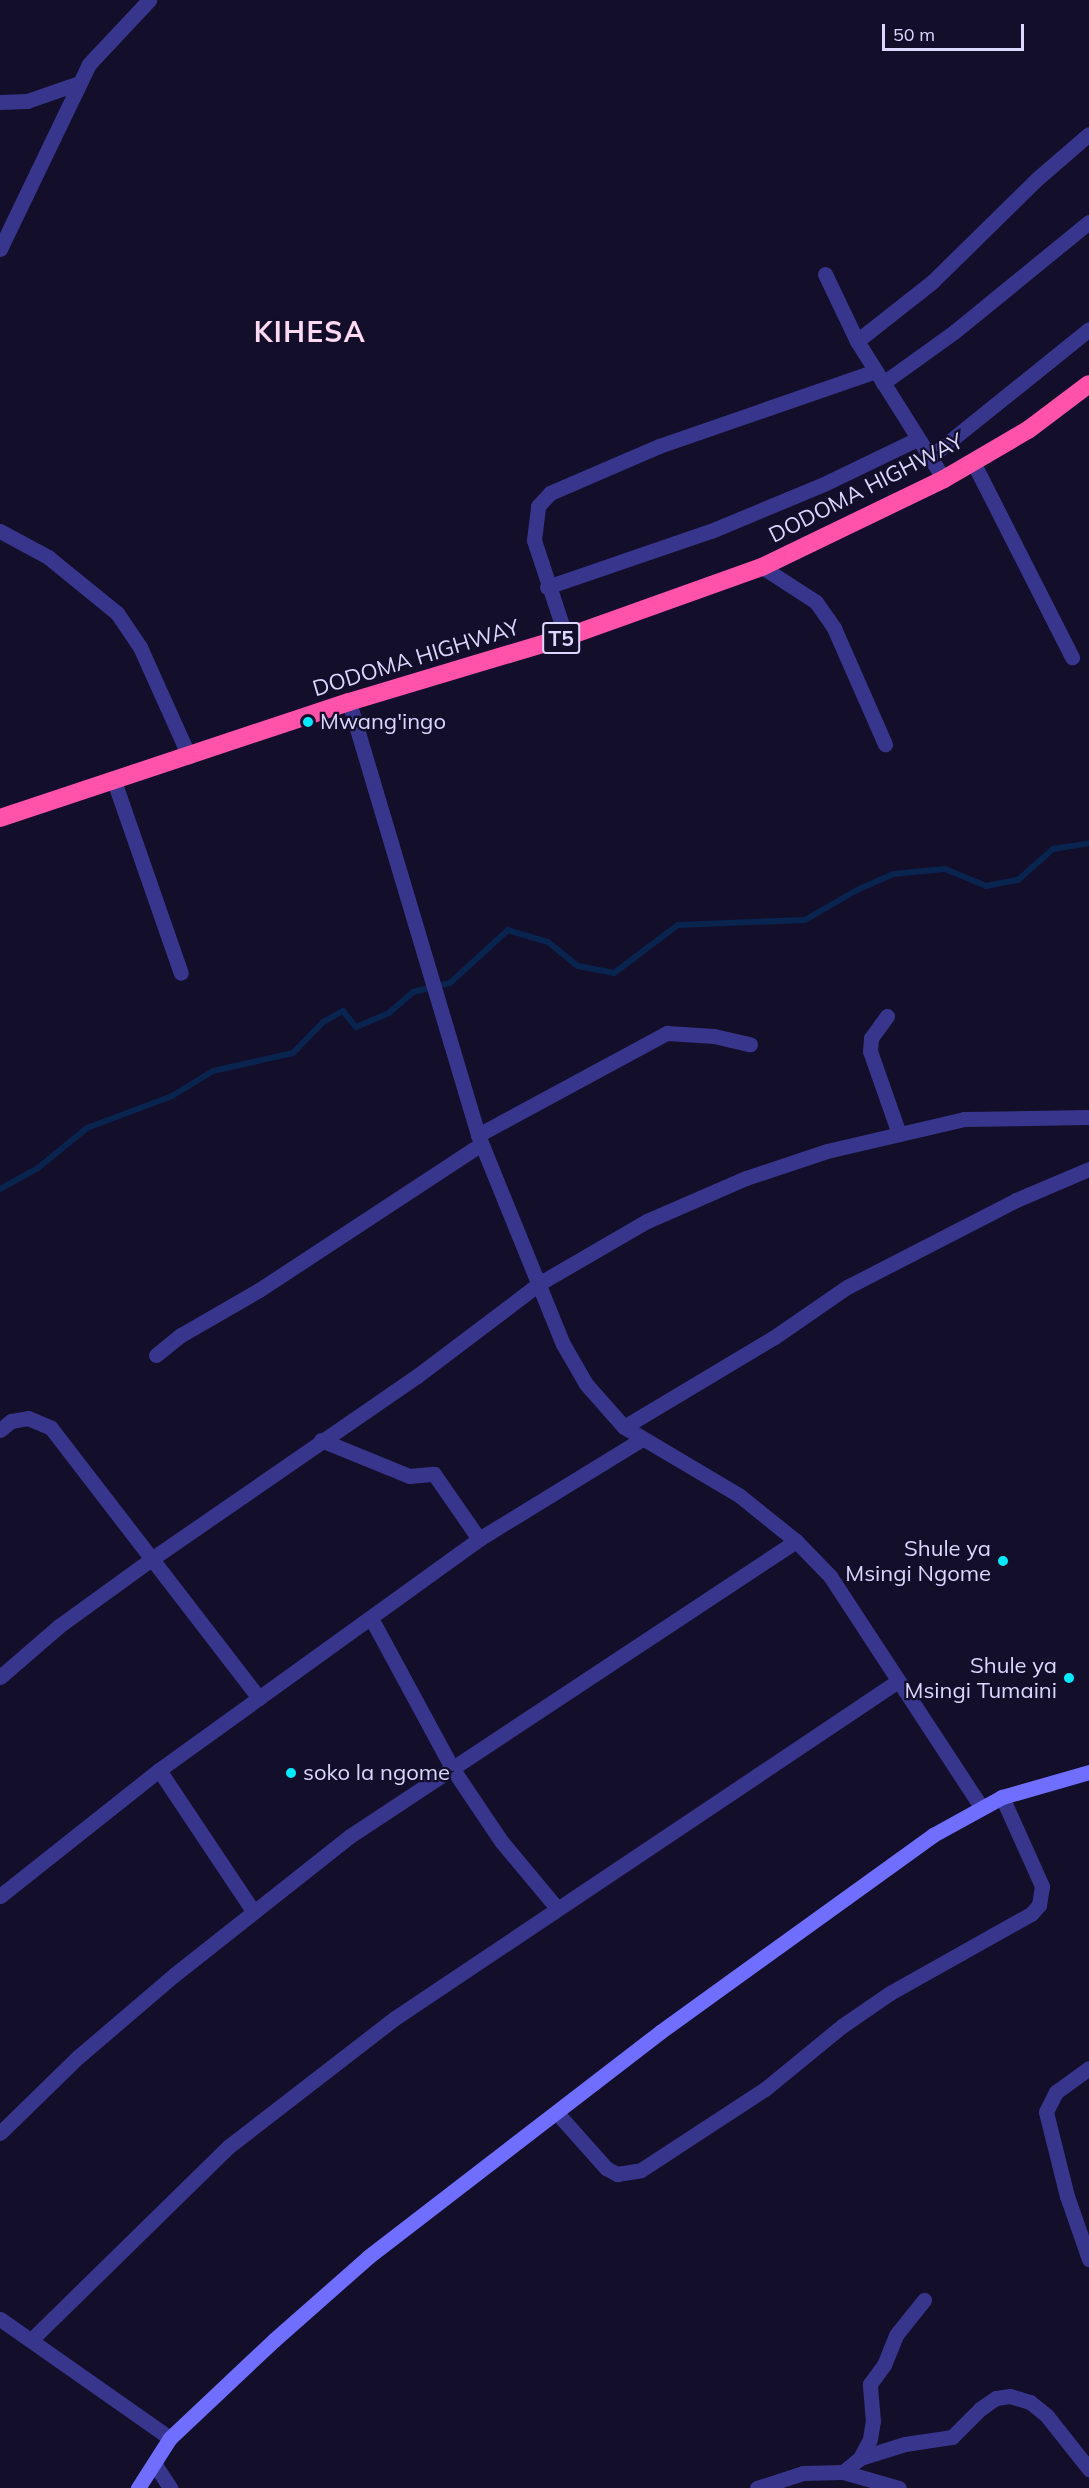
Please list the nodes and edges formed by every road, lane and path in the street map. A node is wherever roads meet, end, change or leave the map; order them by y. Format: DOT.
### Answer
graph roads {
  1 [pos="149,0"];
  2 [pos="79,83"];
  3 [pos="0,102"];
  4 [pos="1089,134"];
  5 [pos="1089,222"];
  6 [pos="0,249"];
  7 [pos="825,274"];
  8 [pos="1089,329"];
  9 [pos="857,341"];
  10 [pos="879,377"];
  11 [pos="1089,384"];
  12 [pos="917,439"];
  13 [pos="930,458"];
  14 [pos="973,462"];
  15 [pos="944,479"];
  16 [pos="0,531"];
  17 [pos="762,567"];
  18 [pos="547,587"];
  19 [pos="566,637"];
  20 [pos="1072,657"];
  21 [pos="350,702"];
  22 [pos="885,744"];
  23 [pos="189,756"];
  24 [pos="114,781"];
  25 [pos="0,818"];
  26 [pos="181,972"];
  27 [pos="887,1016"];
  28 [pos="750,1044"];
  29 [pos="1089,1117"];
  30 [pos="899,1134"];
  31 [pos="480,1140"];
  32 [pos="1089,1168"];
  33 [pos="540,1283"];
  34 [pos="156,1355"];
  35 [pos="624,1427"];
  36 [pos="0,1430"];
  37 [pos="642,1439"];
  38 [pos="321,1440"];
  39 [pos="479,1539"];
  40 [pos="796,1541"];
  41 [pos="153,1558"];
  42 [pos="371,1618"];
  43 [pos="0,1677"];
  44 [pos="898,1681"];
  45 [pos="259,1698"];
  46 [pos="452,1768"];
  47 [pos="159,1770"];
  48 [pos="1089,1772"];
  49 [pos="1002,1797"];
  50 [pos="982,1808"];
  51 [pos="0,1896"];
  52 [pos="556,1907"];
  53 [pos="253,1911"];
  54 [pos="1089,2068"];
  55 [pos="557,2113"];
  56 [pos="0,2133"];
  57 [pos="1089,2259"];
  58 [pos="924,2300"];
  59 [pos="0,2319"];
  60 [pos="31,2340"];
  61 [pos="170,2438"];
  62 [pos="860,2458"];
  63 [pos="154,2463"];
  64 [pos="1089,2469"];
  65 [pos="843,2472"];
  66 [pos="138,2488"];
  67 [pos="170,2488"];
  68 [pos="756,2488"];
  69 [pos="899,2488"];
  1 -- 2 [label="street"];
  2 -- 3 [label="street"];
  2 -- 6 [label="street"];
  4 -- 9 [label="street"];
  5 -- 10 [label="street"];
  7 -- 9 [label="street"];
  8 -- 13 [label="street"];
  9 -- 10 [label="street"];
  10 -- 12 [label="street"];
  10 -- 18 [label="street"];
  11 -- 14 [label="highway, DODOMA HIGHWAY / T5"];
  12 -- 13 [label="street"];
  12 -- 18 [label="street"];
  13 -- 15 [label="street"];
  14 -- 15 [label="highway, DODOMA HIGHWAY / T5"];
  14 -- 20 [label="street"];
  15 -- 17 [label="highway, DODOMA HIGHWAY / T5"];
  16 -- 23 [label="street"];
  17 -- 19 [label="highway, DODOMA HIGHWAY / T5"];
  17 -- 22 [label="street"];
  18 -- 19 [label="street"];
  19 -- 21 [label="highway, DODOMA HIGHWAY / T5"];
  21 -- 23 [label="highway, DODOMA HIGHWAY / T5"];
  21 -- 31 [label="street"];
  23 -- 24 [label="highway, DODOMA HIGHWAY / T5"];
  24 -- 25 [label="highway, DODOMA HIGHWAY / T5"];
  24 -- 26 [label="street"];
  27 -- 30 [label="street"];
  28 -- 31 [label="street"];
  29 -- 30 [label="street"];
  30 -- 33 [label="street"];
  31 -- 33 [label="street"];
  31 -- 34 [label="street"];
  32 -- 35 [label="street"];
  33 -- 35 [label="street"];
  33 -- 38 [label="street"];
  35 -- 37 [label="street"];
  36 -- 41 [label="street"];
  37 -- 39 [label="street"];
  37 -- 40 [label="street"];
  38 -- 39 [label="street"];
  38 -- 41 [label="street"];
  39 -- 42 [label="street"];
  40 -- 44 [label="street"];
  40 -- 46 [label="street"];
  41 -- 43 [label="street"];
  41 -- 45 [label="street"];
  42 -- 45 [label="street"];
  42 -- 46 [label="street"];
  44 -- 50 [label="street"];
  44 -- 52 [label="street"];
  45 -- 47 [label="street"];
  46 -- 52 [label="street"];
  46 -- 53 [label="street"];
  47 -- 51 [label="street"];
  47 -- 53 [label="street"];
  48 -- 49 [label="street"];
  49 -- 50 [label="street"];
  49 -- 55 [label="street"];
  50 -- 55 [label="street"];
  52 -- 60 [label="street"];
  53 -- 56 [label="street"];
  54 -- 57 [label="street"];
  55 -- 61 [label="street"];
  58 -- 62 [label="street"];
  59 -- 60 [label="street"];
  60 -- 61 [label="street"];
  61 -- 63 [label="street"];
  62 -- 64 [label="street"];
  62 -- 65 [label="street"];
  63 -- 66 [label="street"];
  63 -- 67 [label="street"];
  65 -- 68 [label="street"];
  65 -- 69 [label="street"];
}
